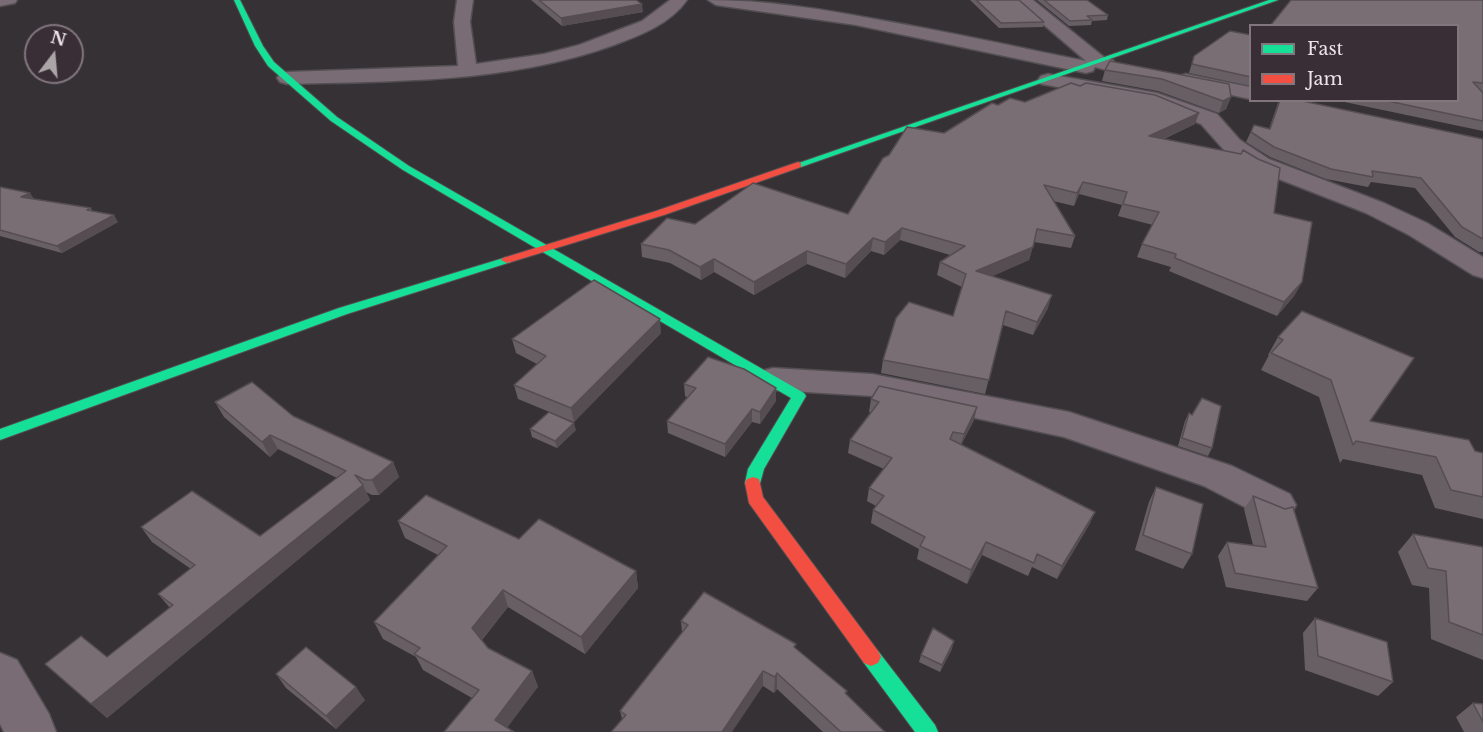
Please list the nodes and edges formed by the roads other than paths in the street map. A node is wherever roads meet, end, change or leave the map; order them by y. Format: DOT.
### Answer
graph roads {
  1 [pos="9,0"];
  2 [pos="237,0"];
  3 [pos="465,0"];
  4 [pos="679,0"];
  5 [pos="716,0"];
  6 [pos="1023,0"];
  7 [pos="1275,0"];
  8 [pos="0,1"];
  9 [pos="1092,65"];
  10 [pos="1132,69"];
  11 [pos="468,71"];
  12 [pos="1166,76"];
  13 [pos="287,78"];
  14 [pos="1048,80"];
  15 [pos="1249,93"];
  16 [pos="545,248"];
  17 [pos="1483,269"];
  18 [pos="773,379"];
  19 [pos="0,435"];
  20 [pos="1276,505"];
  21 [pos="0,676"];
  22 [pos="31,732"];
  23 [pos="928,732"];
  1 -- 8 [label="street"];
  2 -- 13 [label="street"];
  3 -- 11 [label="street"];
  4 -- 11 [label="street"];
  5 -- 9 [label="street"];
  6 -- 9 [label="street"];
  7 -- 9 [label="street"];
  9 -- 10 [label="street"];
  9 -- 14 [label="street"];
  11 -- 13 [label="street"];
  12 -- 15 [label="street"];
  13 -- 16 [label="street"];
  14 -- 16 [label="street"];
  14 -- 17 [label="street"];
  16 -- 18 [label="street"];
  16 -- 19 [label="street"];
  18 -- 20 [label="street"];
  18 -- 23 [label="street"];
  21 -- 22 [label="street"];
}
